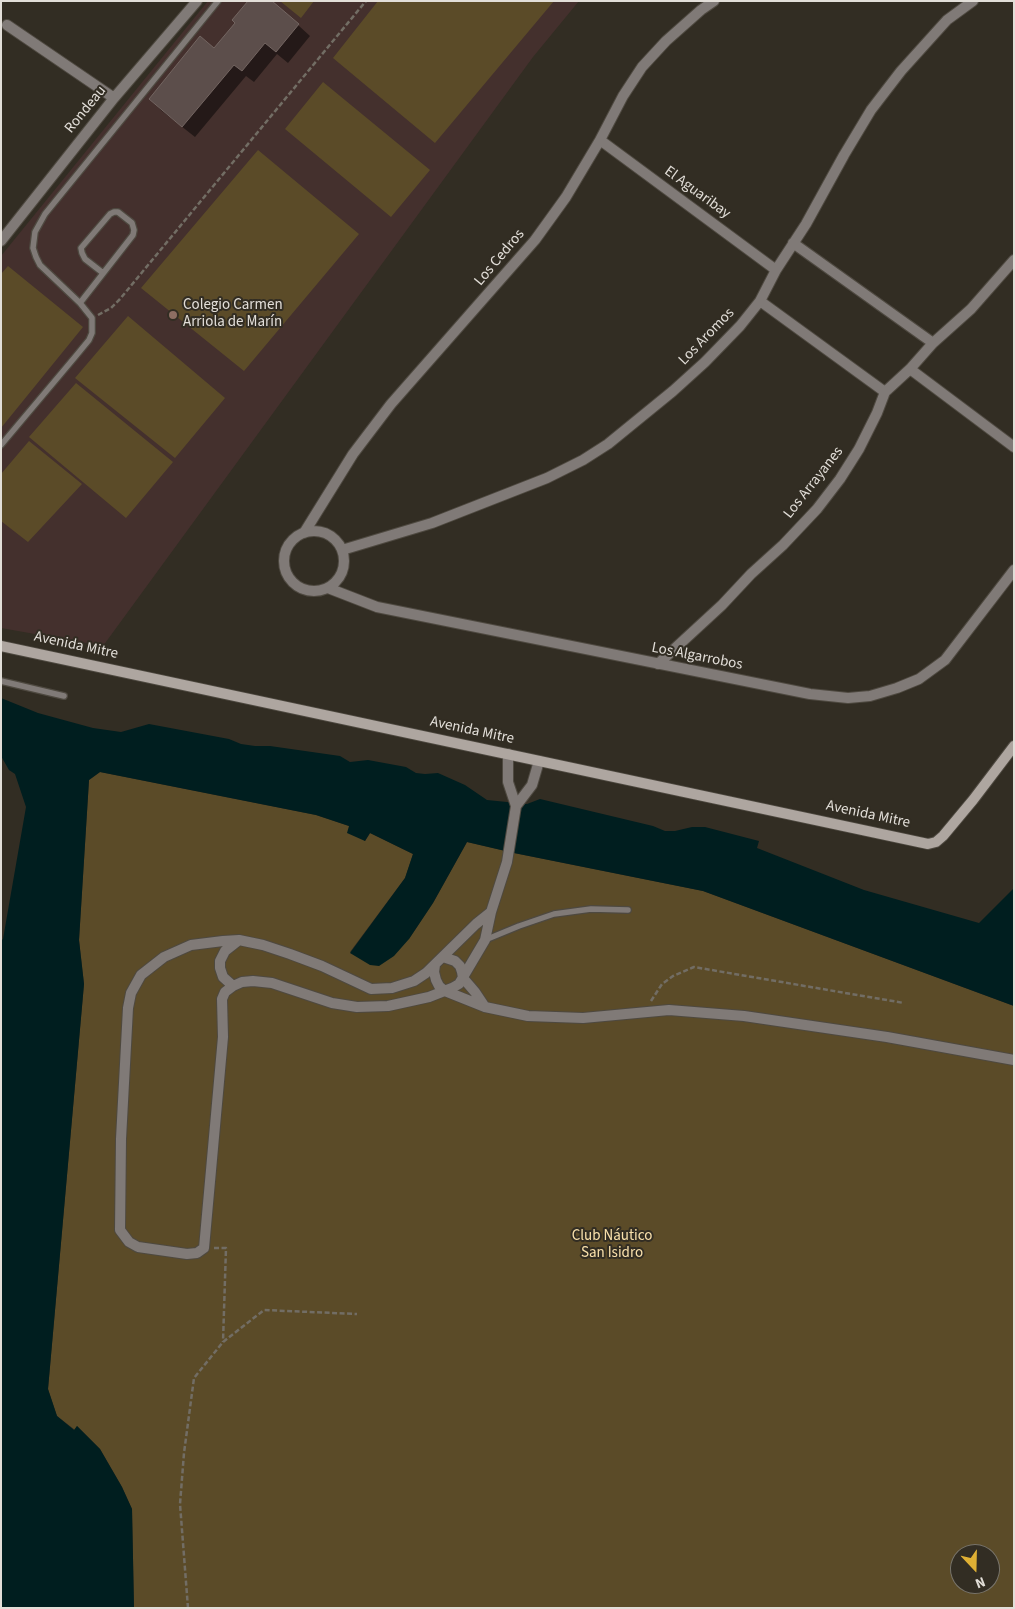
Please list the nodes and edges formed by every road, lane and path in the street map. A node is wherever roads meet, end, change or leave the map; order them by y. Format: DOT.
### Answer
graph roads {
  1 [pos="197,1"];
  2 [pos="218,1"];
  3 [pos="366,1"];
  4 [pos="714,1"];
  5 [pos="973,1"];
  6 [pos="7,25"];
  7 [pos="114,98"];
  8 [pos="600,140"];
  9 [pos="1,240"];
  10 [pos="793,243"];
  11 [pos="1014,260"];
  12 [pos="776,270"];
  13 [pos="103,273"];
  14 [pos="760,302"];
  15 [pos="80,303"];
  16 [pos="92,318"];
  17 [pos="932,343"];
  18 [pos="910,369"];
  19 [pos="885,392"];
  20 [pos="1,445"];
  21 [pos="1014,447"];
  22 [pos="304,533"];
  23 [pos="342,550"];
  24 [pos="1014,570"];
  25 [pos="328,588"];
  26 [pos="1,646"];
  27 [pos="658,664"];
  28 [pos="1,681"];
  29 [pos="64,696"];
  30 [pos="1014,746"];
  31 [pos="508,754"];
  32 [pos="539,761"];
  33 [pos="516,808"];
  34 [pos="628,910"];
  35 [pos="491,912"];
  36 [pos="239,940"];
  37 [pos="485,940"];
  38 [pos="443,957"];
  39 [pos="435,965"];
  40 [pos="463,978"];
  41 [pos="233,986"];
  42 [pos="445,991"];
  43 [pos="904,1003"];
  44 [pos="485,1007"];
  45 [pos="647,1012"];
  46 [pos="1014,1060"];
  47 [pos="204,1248"];
  48 [pos="357,1314"];
  49 [pos="223,1342"];
  50 [pos="188,1608"];
  1 -- 7 [label="street, Rondeau"];
  2 -- 15 [label="lane"];
  3 -- 16 [label="path"];
  4 -- 8 [label="street, Los Cedros"];
  5 -- 10 [label="street, Los Aromos"];
  6 -- 7 [label="street"];
  7 -- 9 [label="street, Rondeau"];
  8 -- 12 [label="street, El Aguaribay"];
  8 -- 22 [label="street, Los Cedros"];
  10 -- 12 [label="street, Los Aromos"];
  10 -- 17 [label="street"];
  11 -- 17 [label="street, Los Arrayanes"];
  12 -- 14 [label="street, Los Aromos"];
  13 -- 13 [label="lane"];
  13 -- 15 [label="lane"];
  14 -- 19 [label="street"];
  14 -- 23 [label="street, Los Aromos"];
  15 -- 16 [label="lane"];
  16 -- 20 [label="lane"];
  17 -- 18 [label="street, Los Arrayanes"];
  18 -- 19 [label="street, Los Arrayanes"];
  18 -- 21 [label="street"];
  19 -- 27 [label="street, Los Arrayanes"];
  22 -- 23 [label="street"];
  22 -- 25 [label="street, Los Cedros"];
  23 -- 25 [label="street"];
  24 -- 27 [label="street, Los Algarrobos"];
  25 -- 27 [label="street, Los Algarrobos"];
  26 -- 31 [label="street, Avenida Mitre"];
  28 -- 29 [label="lane"];
  30 -- 32 [label="street, Avenida Mitre"];
  31 -- 32 [label="street, Avenida Mitre"];
  31 -- 33 [label="street"];
  32 -- 33 [label="street"];
  33 -- 35 [label="street"];
  34 -- 37 [label="lane"];
  35 -- 37 [label="street"];
  35 -- 38 [label="street"];
  36 -- 39 [label="street"];
  36 -- 41 [label="street"];
  36 -- 47 [label="street"];
  37 -- 40 [label="street"];
  38 -- 39 [label="street"];
  38 -- 40 [label="street"];
  39 -- 42 [label="street"];
  40 -- 42 [label="street"];
  40 -- 44 [label="street"];
  41 -- 42 [label="street"];
  41 -- 47 [label="street"];
  42 -- 44 [label="street"];
  43 -- 45 [label="path"];
  44 -- 45 [label="street"];
  45 -- 46 [label="street"];
  47 -- 49 [label="path"];
  48 -- 49 [label="path"];
  49 -- 50 [label="path"];
}
